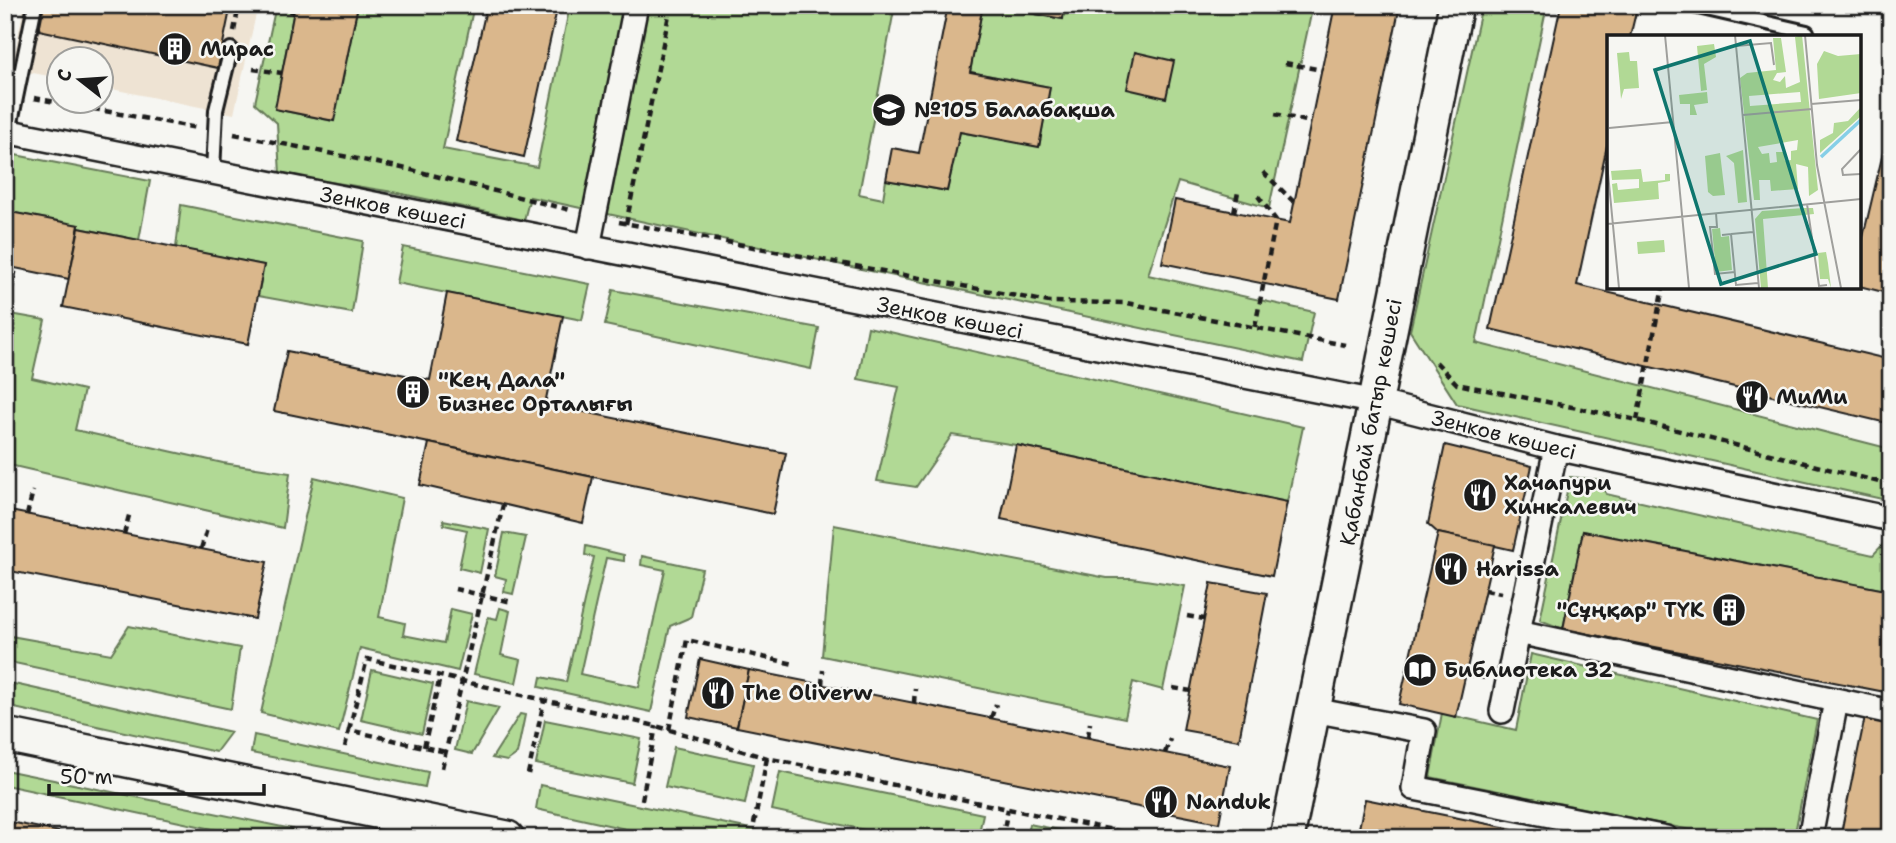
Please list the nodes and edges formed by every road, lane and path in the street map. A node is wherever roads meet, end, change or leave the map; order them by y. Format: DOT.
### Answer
graph roads {
  1 [pos="35,5"];
  2 [pos="636,5"];
  3 [pos="671,5"];
  4 [pos="1303,5"];
  5 [pos="1456,5"];
  6 [pos="1689,5"];
  7 [pos="266,6"];
  8 [pos="1297,8"];
  9 [pos="294,12"];
  10 [pos="1807,32"];
  11 [pos="231,49"];
  12 [pos="1285,62"];
  13 [pos="253,69"];
  14 [pos="1321,70"];
  15 [pos="282,73"];
  16 [pos="17,95"];
  17 [pos="1275,114"];
  18 [pos="1311,122"];
  19 [pos="7,131"];
  20 [pos="215,131"];
  21 [pos="214,172"];
  22 [pos="1263,172"];
  23 [pos="1238,192"];
  24 [pos="1258,196"];
  25 [pos="1294,202"];
  26 [pos="1234,212"];
  27 [pos="594,216"];
  28 [pos="626,224"];
  29 [pos="588,247"];
  30 [pos="16,268"];
  31 [pos="1663,289"];
  32 [pos="9,302"];
  33 [pos="1255,327"];
  34 [pos="1345,345"];
  35 [pos="1436,362"];
  36 [pos="1376,402"];
  37 [pos="1637,420"];
  38 [pos="1556,448"];
  39 [pos="1891,485"];
  40 [pos="33,491"];
  41 [pos="503,505"];
  42 [pos="130,512"];
  43 [pos="27,515"];
  44 [pos="1891,519"];
  45 [pos="207,529"];
  46 [pos="124,534"];
  47 [pos="201,549"];
  48 [pos="455,589"];
  49 [pos="482,595"];
  50 [pos="512,602"];
  51 [pos="1187,616"];
  52 [pos="1204,620"];
  53 [pos="1518,632"];
  54 [pos="794,664"];
  55 [pos="823,670"];
  56 [pos="440,677"];
  57 [pos="462,682"];
  58 [pos="822,685"];
  59 [pos="915,688"];
  60 [pos="1173,688"];
  61 [pos="1191,691"];
  62 [pos="544,701"];
  63 [pos="1836,701"];
  64 [pos="914,703"];
  65 [pos="996,704"];
  66 [pos="1313,710"];
  67 [pos="1502,711"];
  68 [pos="1891,712"];
  69 [pos="991,718"];
  70 [pos="1090,723"];
  71 [pos="656,726"];
  72 [pos="349,730"];
  73 [pos="669,730"];
  74 [pos="5,735"];
  75 [pos="1088,737"];
  76 [pos="1170,739"];
  77 [pos="345,747"];
  78 [pos="424,747"];
  79 [pos="446,752"];
  80 [pos="1165,752"];
  81 [pos="767,758"];
  82 [pos="442,768"];
  83 [pos="528,774"];
  84 [pos="642,800"];
  85 [pos="1008,809"];
  86 [pos="754,824"];
  87 [pos="464,833"];
  88 [pos="507,838"];
  89 [pos="1002,838"];
  90 [pos="1153,838"];
  91 [pos="1287,838"];
  92 [pos="1666,838"];
  93 [pos="1810,838"];
  1 -- 16 [label="lane"];
  2 -- 27 [label="street"];
  3 -- 28 [label="path"];
  4 -- 8 [label="path"];
  5 -- 36 [label="street, Қабанбай батыр көшесі"];
  6 -- 10 [label="lane"];
  7 -- 9 [label="path"];
  11 -- 20 [label="lane"];
  12 -- 14 [label="path"];
  13 -- 15 [label="path"];
  16 -- 19 [label="lane"];
  16 -- 20 [label="path"];
  17 -- 18 [label="path"];
  19 -- 21 [label="street, Зенков көшесі"];
  20 -- 21 [label="lane"];
  20 -- 27 [label="path"];
  21 -- 29 [label="street, Зенков көшесі"];
  22 -- 25 [label="path"];
  23 -- 26 [label="path"];
  24 -- 33 [label="path"];
  27 -- 28 [label="path"];
  27 -- 29 [label="street"];
  28 -- 33 [label="path"];
  29 -- 36 [label="street, Зенков көшесі"];
  30 -- 32 [label="path"];
  31 -- 37 [label="path"];
  33 -- 34 [label="path"];
  35 -- 37 [label="path"];
  36 -- 38 [label="street, Зенков көшесі"];
  36 -- 66 [label="street, Қабанбай батыр көшесі"];
  37 -- 39 [label="path"];
  38 -- 44 [label="street, Зенков көшесі"];
  38 -- 53 [label="street"];
  40 -- 43 [label="path"];
  41 -- 49 [label="path"];
  42 -- 46 [label="path"];
  45 -- 47 [label="path"];
  48 -- 49 [label="path"];
  49 -- 50 [label="path"];
  49 -- 57 [label="path"];
  51 -- 52 [label="path"];
  53 -- 63 [label="street"];
  53 -- 67 [label="street"];
  54 -- 73 [label="path"];
  55 -- 58 [label="path"];
  56 -- 57 [label="path"];
  56 -- 72 [label="path"];
  56 -- 78 [label="path"];
  57 -- 62 [label="path"];
  57 -- 79 [label="path"];
  59 -- 64 [label="path"];
  60 -- 61 [label="path"];
  62 -- 71 [label="path"];
  62 -- 83 [label="path"];
  63 -- 68 [label="street"];
  63 -- 93 [label="street"];
  65 -- 69 [label="path"];
  66 -- 91 [label="street, Қабанбай батыр көшесі"];
  66 -- 92 [label="street"];
  70 -- 75 [label="path"];
  71 -- 73 [label="path"];
  71 -- 84 [label="path"];
  72 -- 77 [label="path"];
  72 -- 78 [label="path"];
  73 -- 81 [label="path"];
  74 -- 87 [label="street"];
  76 -- 80 [label="path"];
  78 -- 79 [label="path"];
  79 -- 82 [label="path"];
  81 -- 85 [label="path"];
  81 -- 86 [label="path"];
  85 -- 89 [label="path"];
  85 -- 90 [label="path"];
  87 -- 88 [label="street"];
}
